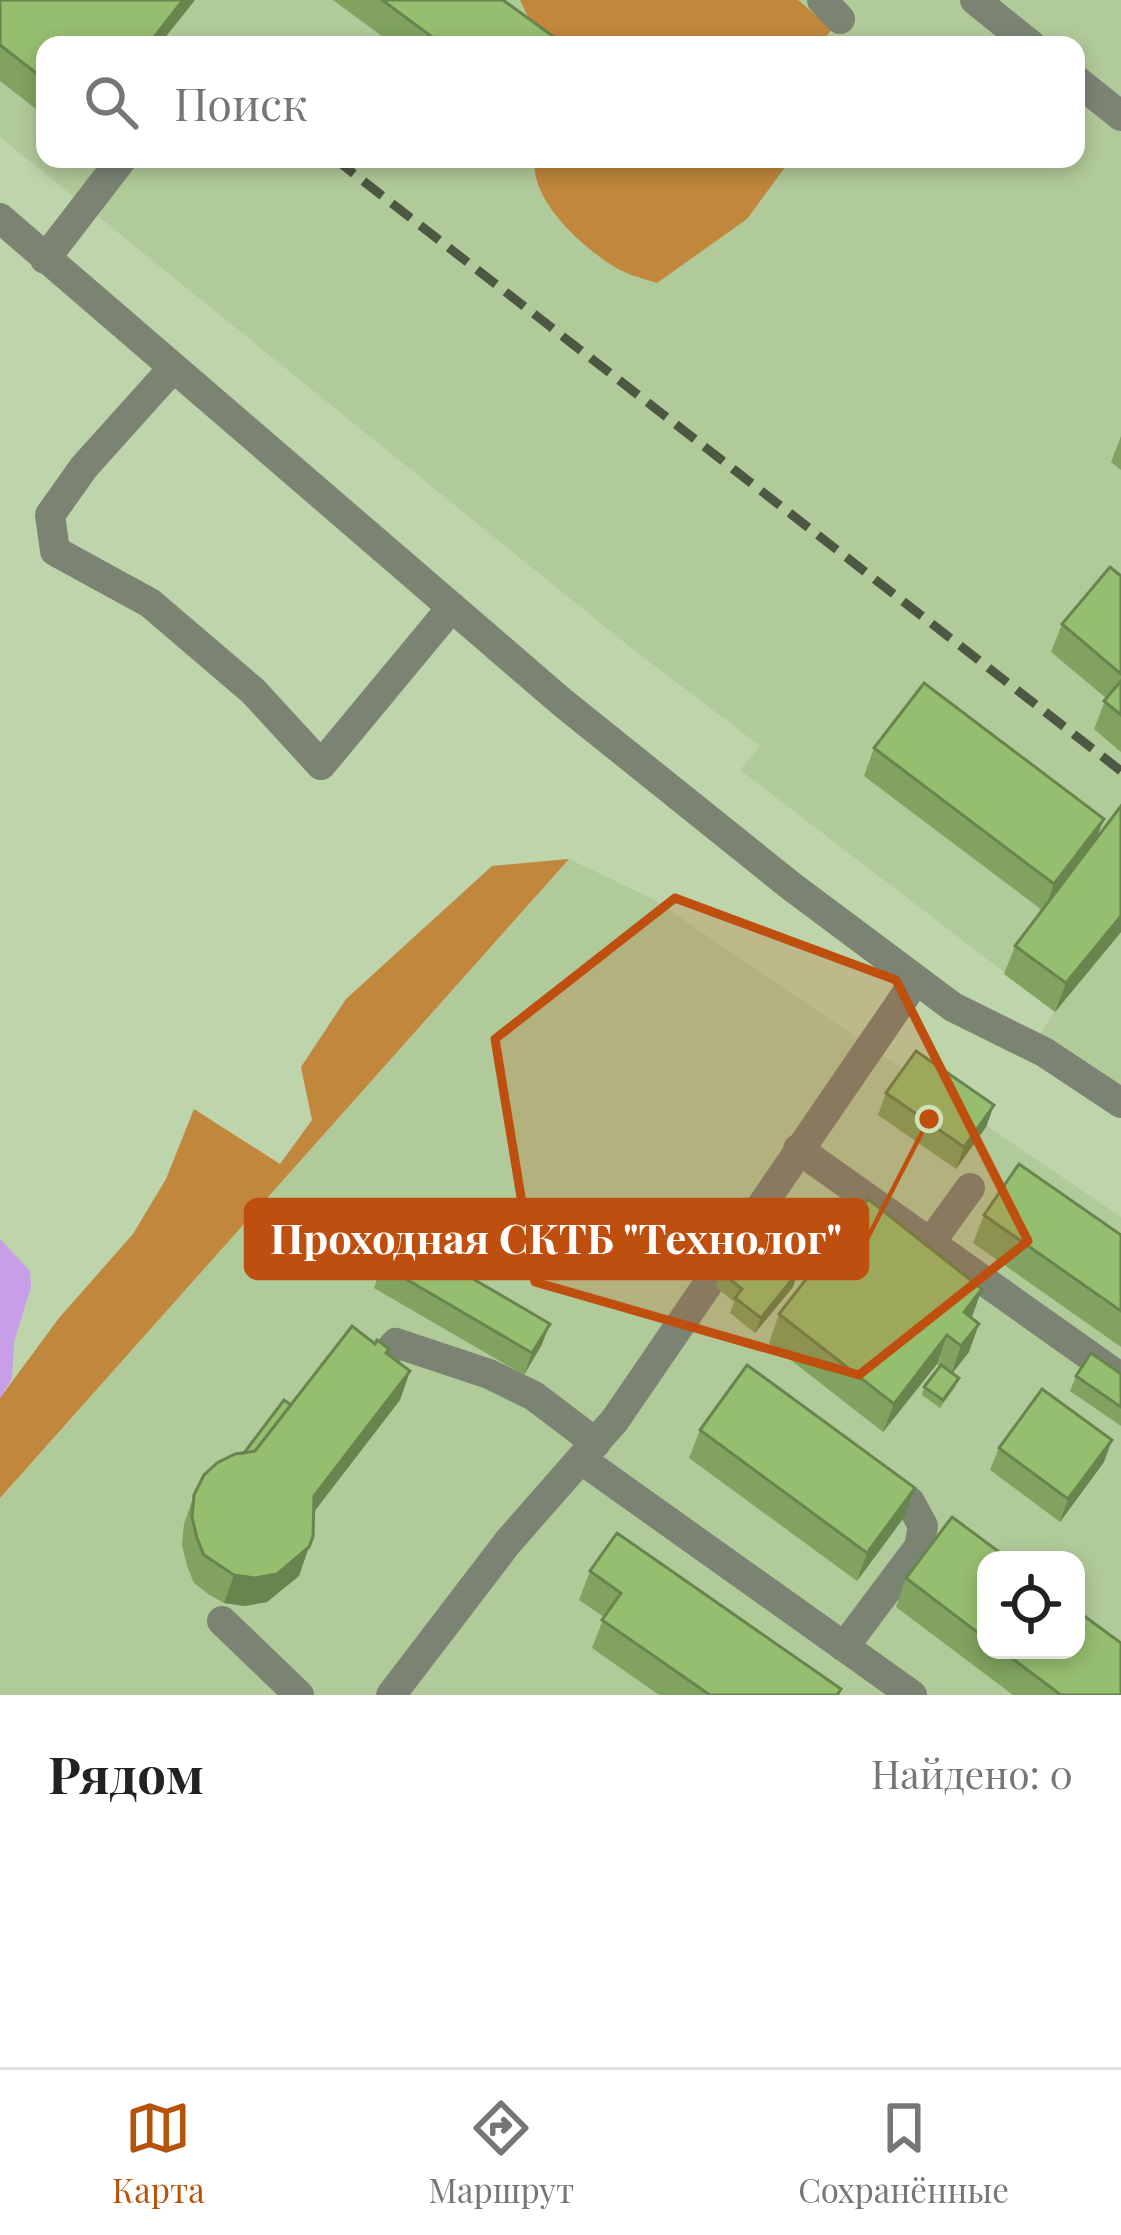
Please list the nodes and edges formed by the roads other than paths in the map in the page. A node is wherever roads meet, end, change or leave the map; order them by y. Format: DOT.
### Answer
graph roads {
  1 [pos="975,0"];
  2 [pos="1020,36"];
  3 [pos="1085,87"];
  4 [pos="1121,116"];
  5 [pos="115,168"];
  6 [pos="0,218"];
  7 [pos="45,259"];
  8 [pos="173,368"];
  9 [pos="452,608"];
  10 [pos="916,980"];
  11 [pos="1121,1103"];
  12 [pos="798,1149"];
  13 [pos="970,1188"];
  14 [pos="930,1243"];
  15 [pos="381,1360"];
  16 [pos="1121,1378"];
  17 [pos="589,1451"];
  18 [pos="910,1502"];
  19 [pos="222,1621"];
  20 [pos="844,1647"];
  21 [pos="892,1689"];
  22 [pos="299,1695"];
  23 [pos="391,1695"];
  1 -- 2 [label="street"];
  3 -- 4 [label="street"];
  5 -- 7 [label="street"];
  6 -- 7 [label="street"];
  7 -- 8 [label="street"];
  8 -- 9 [label="street"];
  8 -- 9 [label="street"];
  9 -- 10 [label="street"];
  10 -- 11 [label="street"];
  10 -- 12 [label="street"];
  12 -- 14 [label="street"];
  12 -- 17 [label="street"];
  13 -- 14 [label="street"];
  14 -- 16 [label="street"];
  15 -- 17 [label="street"];
  17 -- 20 [label="street"];
  17 -- 23 [label="street"];
  18 -- 20 [label="street"];
  19 -- 22 [label="street"];
  20 -- 21 [label="street"];
}
